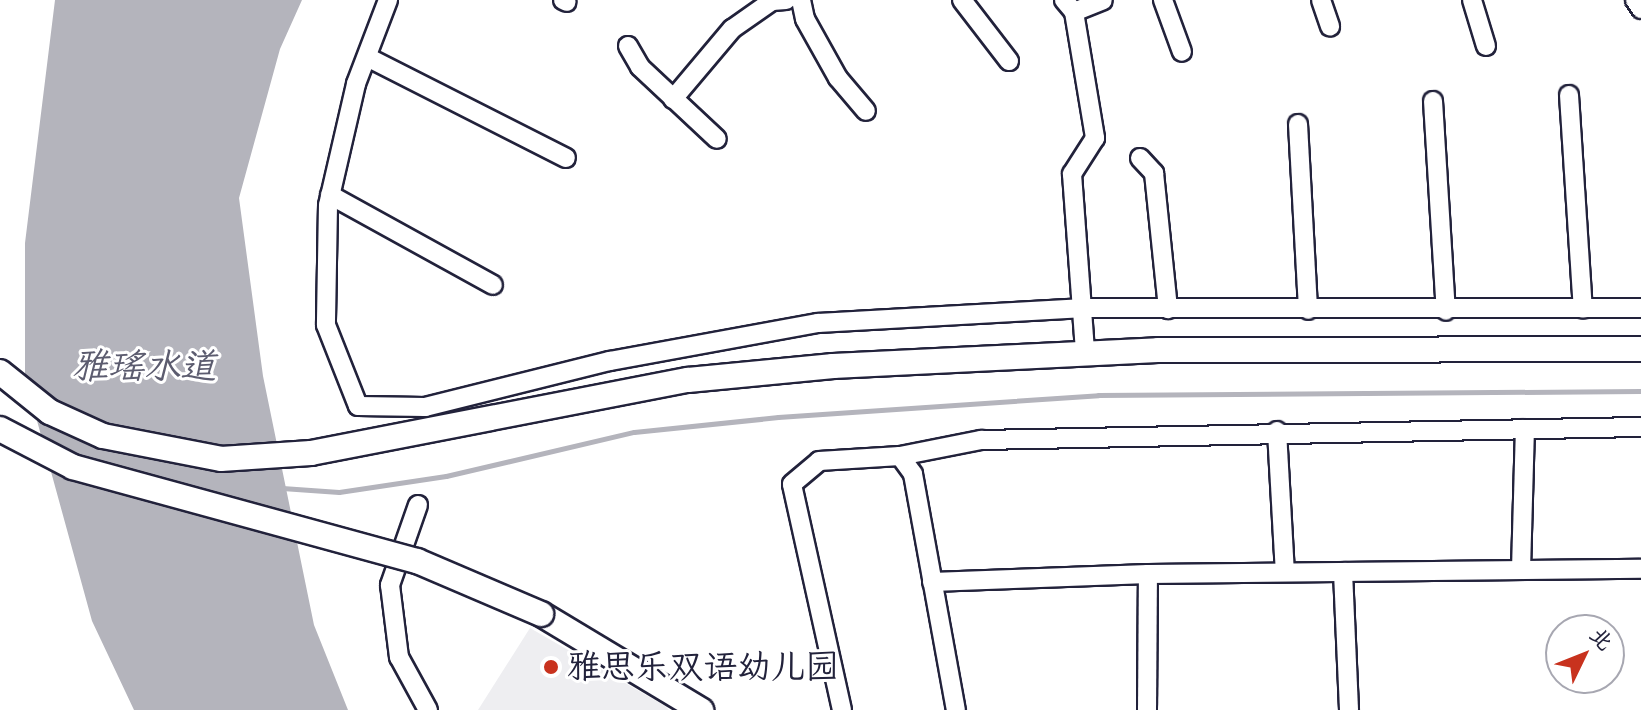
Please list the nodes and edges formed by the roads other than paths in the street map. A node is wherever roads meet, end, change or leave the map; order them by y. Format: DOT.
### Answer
graph roads {
  1 [pos="388,0"];
  2 [pos="772,0"];
  3 [pos="786,0"];
  4 [pos="801,0"];
  5 [pos="962,0"];
  6 [pos="1103,0"];
  7 [pos="1163,0"];
  8 [pos="1321,0"];
  9 [pos="1472,0"];
  10 [pos="1635,0"];
  11 [pos="1069,6"];
  12 [pos="1641,9"];
  13 [pos="1330,26"];
  14 [pos="628,46"];
  15 [pos="1486,46"];
  16 [pos="1182,52"];
  17 [pos="367,57"];
  18 [pos="1009,61"];
  19 [pos="1569,95"];
  20 [pos="673,99"];
  21 [pos="1433,101"];
  22 [pos="866,111"];
  23 [pos="1298,124"];
  24 [pos="717,139"];
  25 [pos="566,158"];
  26 [pos="1140,158"];
  27 [pos="330,195"];
  28 [pos="493,285"];
  29 [pos="1085,308"];
  30 [pos="1641,308"];
  31 [pos="1168,309"];
  32 [pos="1583,309"];
  33 [pos="1308,310"];
  34 [pos="1446,311"];
  35 [pos="1641,349"];
  36 [pos="1085,353"];
  37 [pos="0,372"];
  38 [pos="1641,427"];
  39 [pos="0,429"];
  40 [pos="1525,429"];
  41 [pos="1277,431"];
  42 [pos="900,456"];
  43 [pos="418,505"];
  44 [pos="1641,569"];
  45 [pos="1521,570"];
  46 [pos="1285,572"];
  47 [pos="1343,572"];
  48 [pos="1148,574"];
  49 [pos="932,582"];
  50 [pos="428,710"];
  51 [pos="701,710"];
  52 [pos="842,710"];
  53 [pos="956,710"];
  54 [pos="1147,710"];
  55 [pos="1349,710"];
  1 -- 17 [label="street"];
  2 -- 3 [label="street"];
  2 -- 20 [label="street"];
  4 -- 22 [label="street"];
  5 -- 18 [label="street"];
  6 -- 11 [label="street"];
  7 -- 16 [label="street"];
  8 -- 13 [label="street"];
  9 -- 15 [label="street"];
  10 -- 12 [label="street"];
  11 -- 29 [label="street"];
  14 -- 20 [label="street"];
  17 -- 25 [label="street"];
  17 -- 27 [label="street"];
  19 -- 32 [label="street"];
  20 -- 24 [label="street"];
  21 -- 34 [label="street"];
  23 -- 33 [label="street"];
  26 -- 31 [label="street"];
  27 -- 28 [label="street"];
  27 -- 29 [label="street"];
  29 -- 31 [label="street"];
  29 -- 36 [label="street"];
  30 -- 32 [label="street"];
  31 -- 33 [label="street"];
  32 -- 34 [label="street"];
  33 -- 34 [label="street"];
  35 -- 36 [label="street"];
  36 -- 37 [label="street"];
  38 -- 40 [label="street"];
  39 -- 51 [label="street, bridge"];
  40 -- 41 [label="street"];
  40 -- 45 [label="street"];
  41 -- 42 [label="street"];
  41 -- 46 [label="street"];
  42 -- 49 [label="street"];
  42 -- 52 [label="street"];
  43 -- 50 [label="street"];
  44 -- 45 [label="street"];
  45 -- 47 [label="street"];
  46 -- 47 [label="street"];
  46 -- 48 [label="street"];
  47 -- 55 [label="street"];
  48 -- 49 [label="street"];
  48 -- 54 [label="street"];
  49 -- 53 [label="street"];
}
